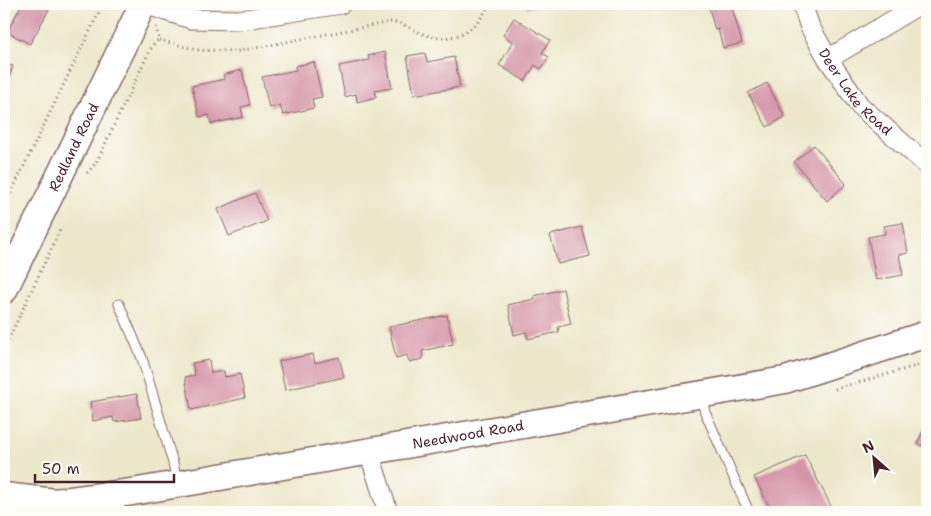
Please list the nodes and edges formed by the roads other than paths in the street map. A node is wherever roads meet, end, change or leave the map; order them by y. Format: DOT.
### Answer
graph roads {
  1 [pos="341,4"];
  2 [pos="802,4"];
  3 [pos="920,4"];
  4 [pos="149,6"];
  5 [pos="828,59"];
  6 [pos="927,165"];
  7 [pos="4,290"];
  8 [pos="118,304"];
  9 [pos="927,334"];
  10 [pos="701,394"];
  11 [pos="369,452"];
  12 [pos="178,485"];
  13 [pos="4,496"];
  14 [pos="388,512"];
  15 [pos="749,512"];
  1 -- 4 [label="street"];
  2 -- 5 [label="street, Deer Lake Road"];
  3 -- 5 [label="street"];
  4 -- 7 [label="street, Redland Road"];
  5 -- 6 [label="street, Deer Lake Road"];
  8 -- 12 [label="lane"];
  9 -- 10 [label="street, Needwood Road"];
  10 -- 11 [label="street, Needwood Road"];
  10 -- 15 [label="lane"];
  11 -- 12 [label="street, Needwood Road"];
  11 -- 14 [label="street"];
  12 -- 13 [label="street, Needwood Road"];
}
